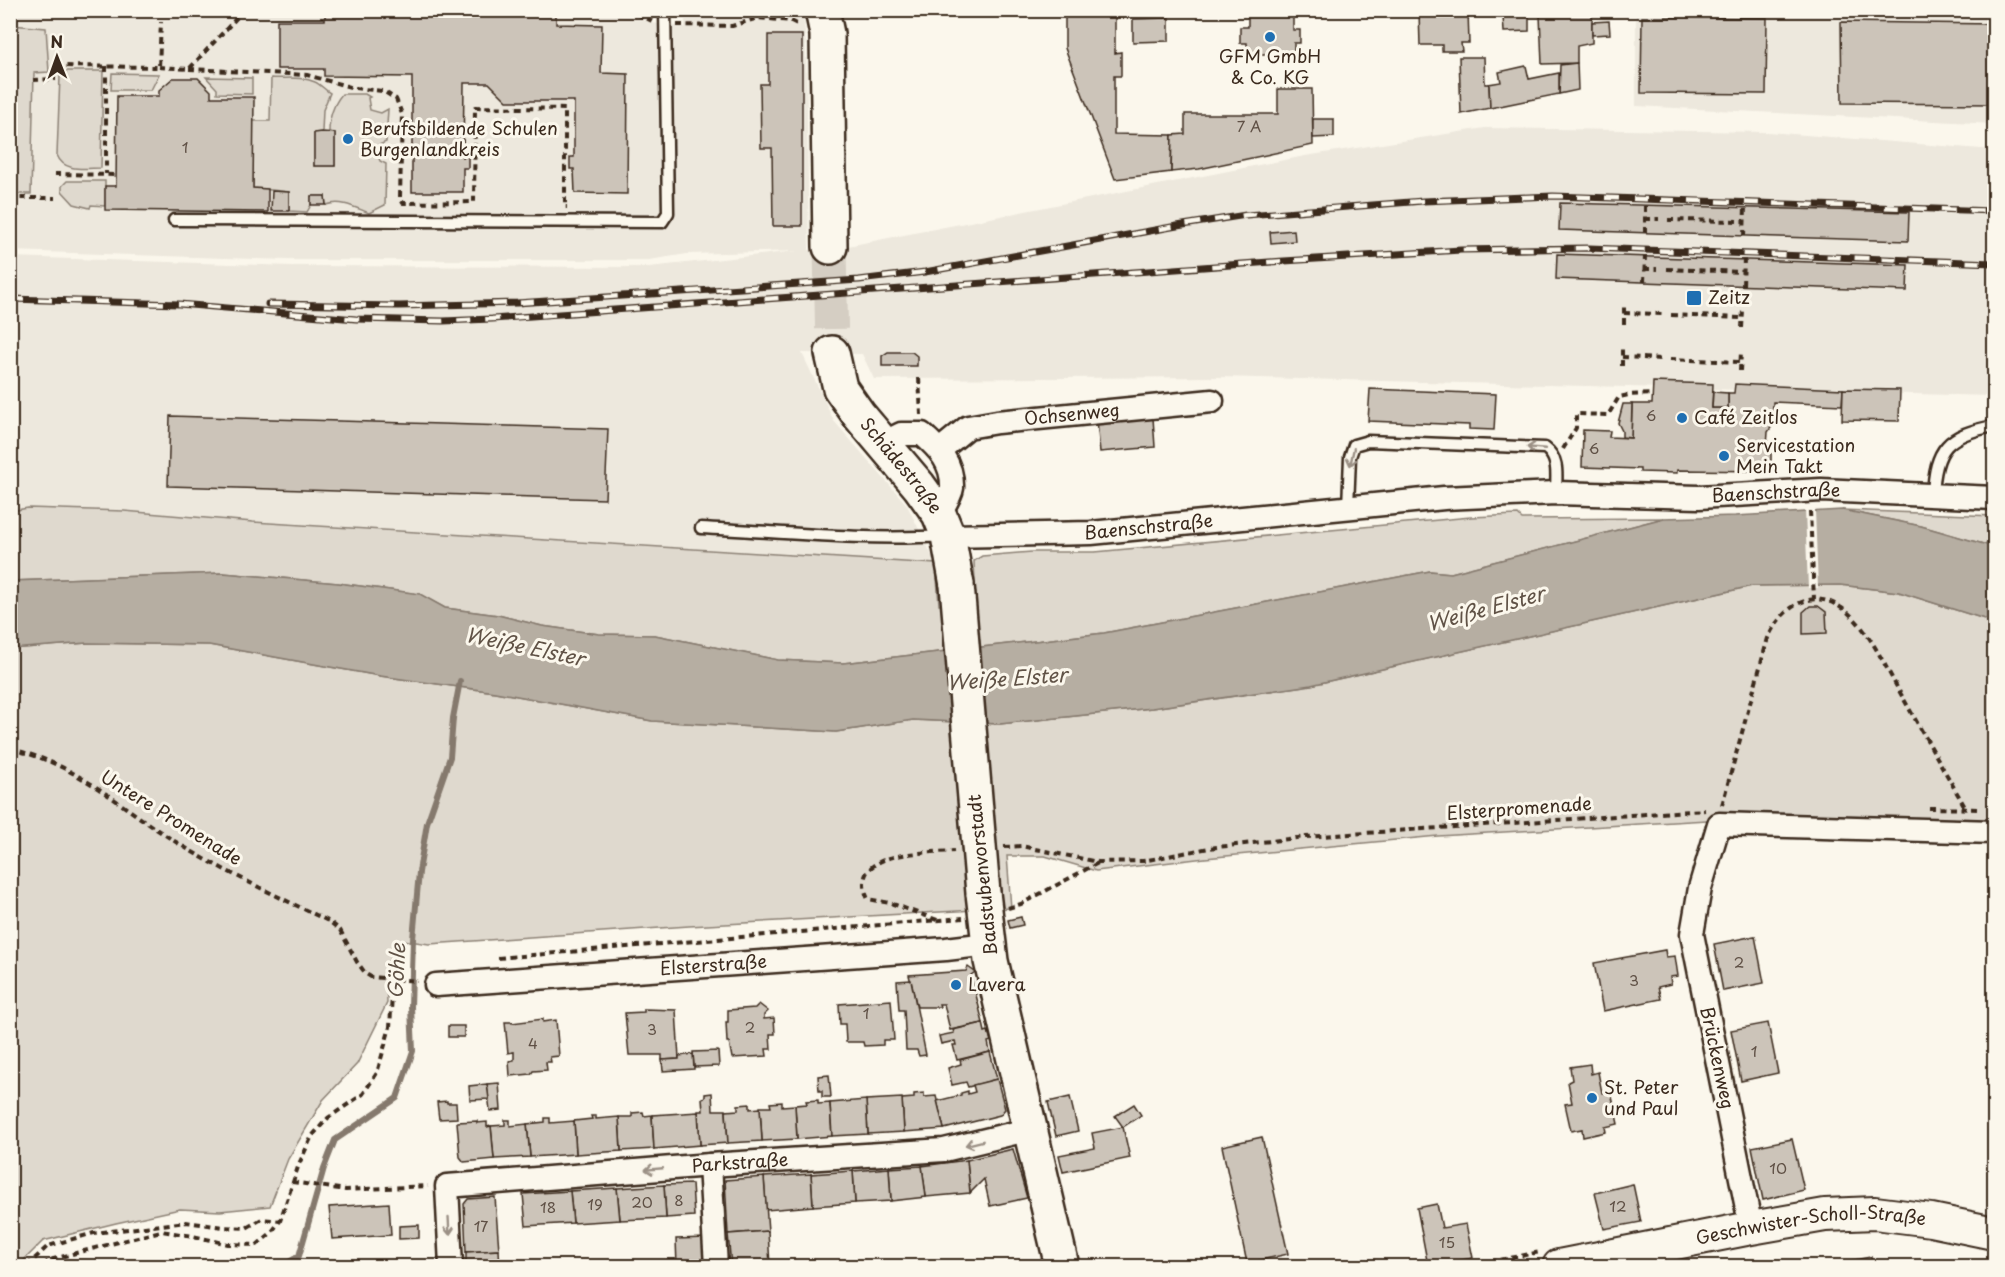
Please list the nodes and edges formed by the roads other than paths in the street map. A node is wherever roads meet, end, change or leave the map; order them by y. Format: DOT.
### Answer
graph roads {
  1 [pos="665,10"];
  2 [pos="812,19"];
  3 [pos="174,220"];
  4 [pos="830,247"];
  5 [pos="832,353"];
  6 [pos="1212,401"];
  7 [pos="1995,426"];
  8 [pos="883,443"];
  9 [pos="940,450"];
  10 [pos="1556,493"];
  11 [pos="1933,495"];
  12 [pos="1995,498"];
  13 [pos="1348,507"];
  14 [pos="944,525"];
  15 [pos="701,528"];
  16 [pos="957,585"];
  17 [pos="1995,832"];
  18 [pos="986,916"];
  19 [pos="429,983"];
  20 [pos="1031,1129"];
  21 [pos="710,1165"];
  22 [pos="1751,1228"];
  23 [pos="1995,1233"];
  24 [pos="451,1266"];
  25 [pos="716,1266"];
  26 [pos="1062,1266"];
  27 [pos="1559,1266"];
  1 -- 3 [label="lane"];
  2 -- 4 [label="main road"];
  5 -- 8 [label="main road, Schädestraße"];
  6 -- 9 [label="street, Ochsenweg"];
  7 -- 11 [label="lane"];
  8 -- 9 [label="street"];
  8 -- 14 [label="main road, Schädestraße"];
  9 -- 14 [label="street"];
  10 -- 11 [label="street, Baenschstraße"];
  10 -- 13 [label="street, Baenschstraße"];
  10 -- 13 [label="lane, one-way"];
  11 -- 12 [label="street, Baenschstraße"];
  13 -- 14 [label="street, Baenschstraße"];
  14 -- 15 [label="lane"];
  14 -- 16 [label="main road, Schädestraße"];
  16 -- 18 [label="main road, Badstubenvorstadt, bridge"];
  17 -- 22 [label="street, Brückenweg"];
  18 -- 19 [label="street, Elsterstraße"];
  18 -- 20 [label="main road, Badstubenvorstadt"];
  20 -- 21 [label="street, Parkstraße, one-way"];
  20 -- 26 [label="main road, Badstubenvorstadt"];
  21 -- 24 [label="street, Parkstraße, one-way"];
  21 -- 25 [label="street"];
  22 -- 23 [label="street, Geschwister-Scholl-Straße"];
  22 -- 27 [label="street, Geschwister-Scholl-Straße"];
}
